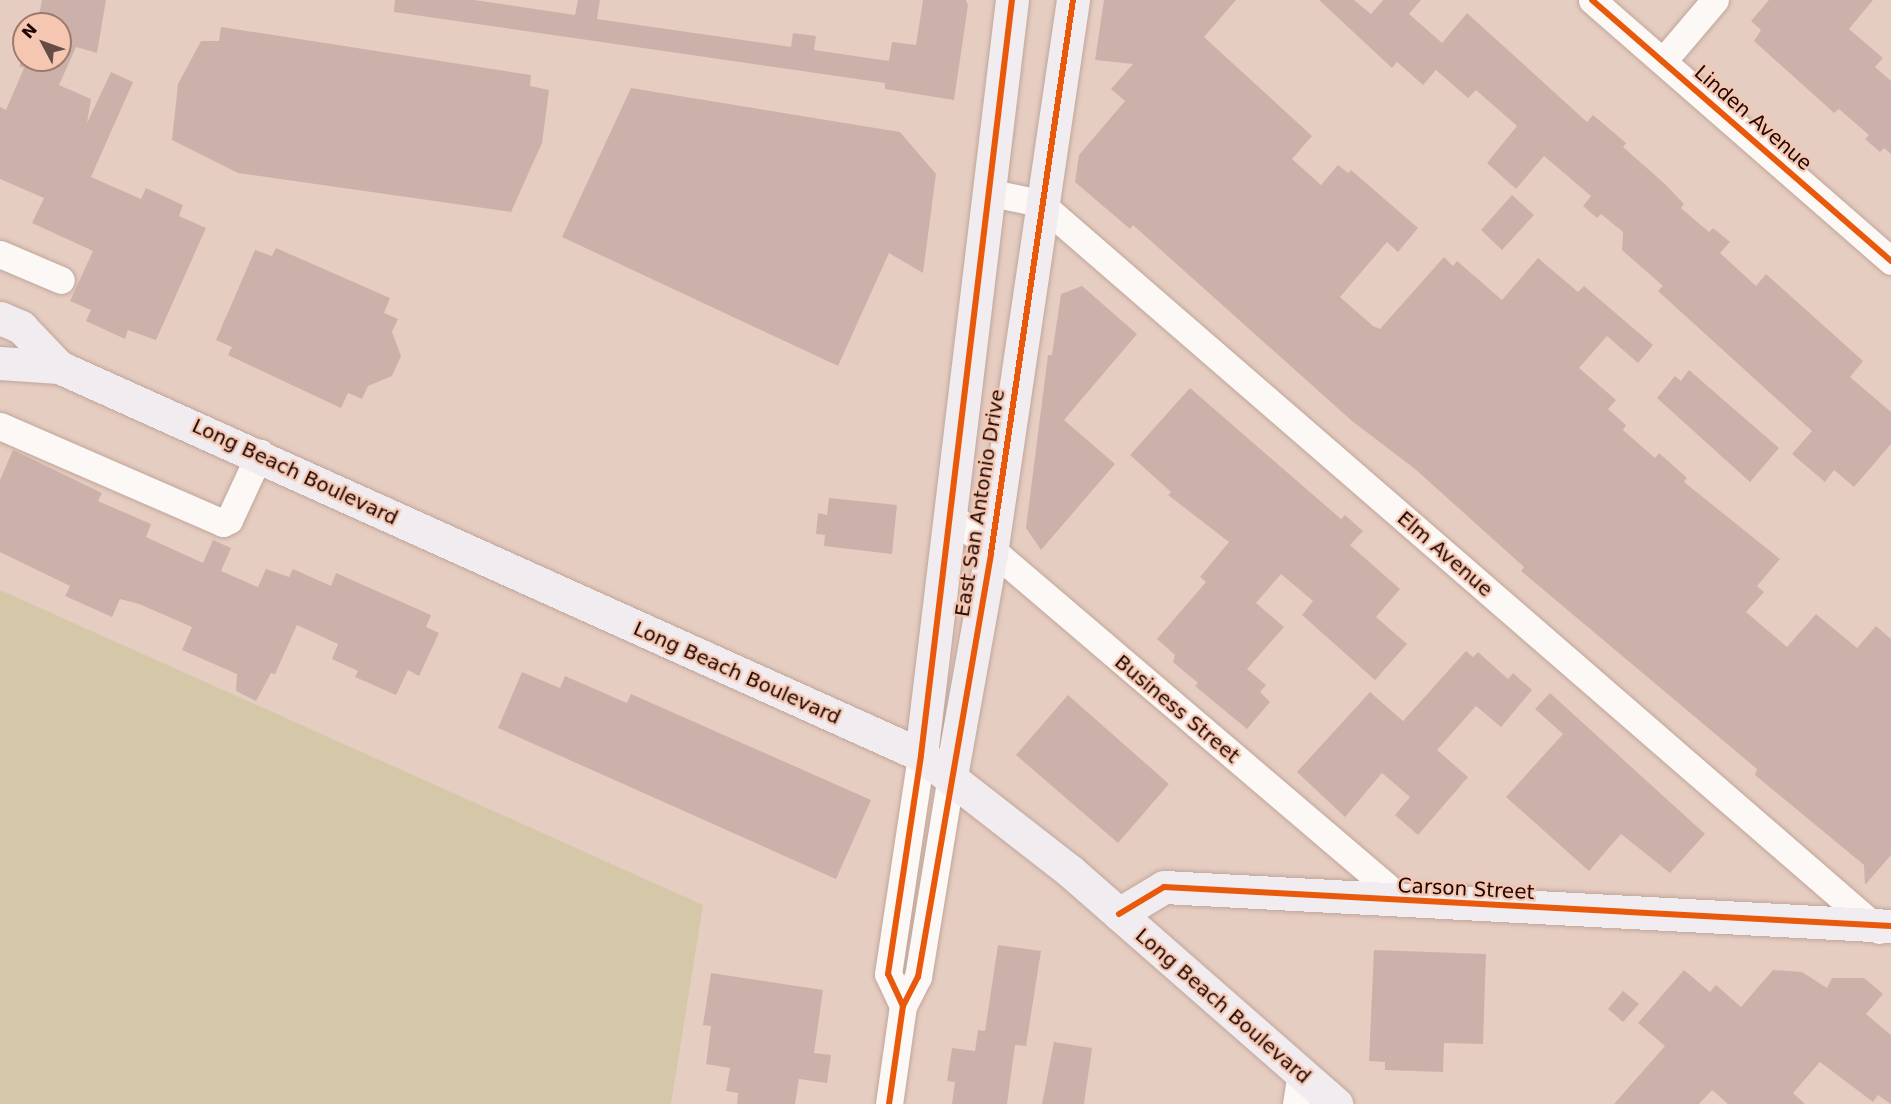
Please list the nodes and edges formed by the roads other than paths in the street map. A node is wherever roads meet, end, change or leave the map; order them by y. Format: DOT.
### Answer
graph roads {
  1 [pos="1012,0"];
  2 [pos="1073,0"];
  3 [pos="1592,0"];
  4 [pos="1715,0"];
  5 [pos="1663,61"];
  6 [pos="987,192"];
  7 [pos="1040,203"];
  8 [pos="0,254"];
  9 [pos="1891,261"];
  10 [pos="61,280"];
  11 [pos="0,318"];
  12 [pos="0,363"];
  13 [pos="59,367"];
  14 [pos="0,426"];
  15 [pos="260,453"];
  16 [pos="951,515"];
  17 [pos="991,553"];
  18 [pos="921,755"];
  19 [pos="951,776"];
  20 [pos="1405,902"];
  21 [pos="1119,915"];
  22 [pos="1885,931"];
  23 [pos="903,1006"];
  24 [pos="1298,1089"];
  25 [pos="889,1104"];
  26 [pos="1336,1104"];
  1 -- 6 [label="main road, East San Antonio Drive"];
  2 -- 7 [label="main road, East San Antonio Drive"];
  3 -- 5 [label="street, Linden Avenue"];
  4 -- 5 [label="street"];
  5 -- 9 [label="street, Linden Avenue"];
  6 -- 7 [label="street, Elm Avenue"];
  6 -- 16 [label="main road, East San Antonio Drive"];
  7 -- 17 [label="main road, East San Antonio Drive"];
  7 -- 22 [label="street, Elm Avenue"];
  8 -- 10 [label="street"];
  11 -- 13 [label="main road, Long Beach Boulevard"];
  12 -- 13 [label="main road, Long Beach Boulevard"];
  13 -- 15 [label="main road, Long Beach Boulevard"];
  14 -- 15 [label="street"];
  15 -- 18 [label="main road, Long Beach Boulevard"];
  16 -- 17 [label="street, Business Street"];
  16 -- 18 [label="main road, East San Antonio Drive"];
  17 -- 19 [label="main road, East San Antonio Drive"];
  17 -- 20 [label="street, Business Street"];
  18 -- 19 [label="main road, Long Beach Boulevard"];
  18 -- 23 [label="street, East San Antonio Drive"];
  19 -- 21 [label="main road, Long Beach Boulevard"];
  19 -- 23 [label="street, East San Antonio Drive"];
  20 -- 21 [label="main road, Carson Street"];
  20 -- 22 [label="main road, Carson Street"];
  21 -- 24 [label="main road, Long Beach Boulevard"];
  23 -- 25 [label="street, East San Antonio Drive"];
  24 -- 26 [label="main road, Long Beach Boulevard"];
}
